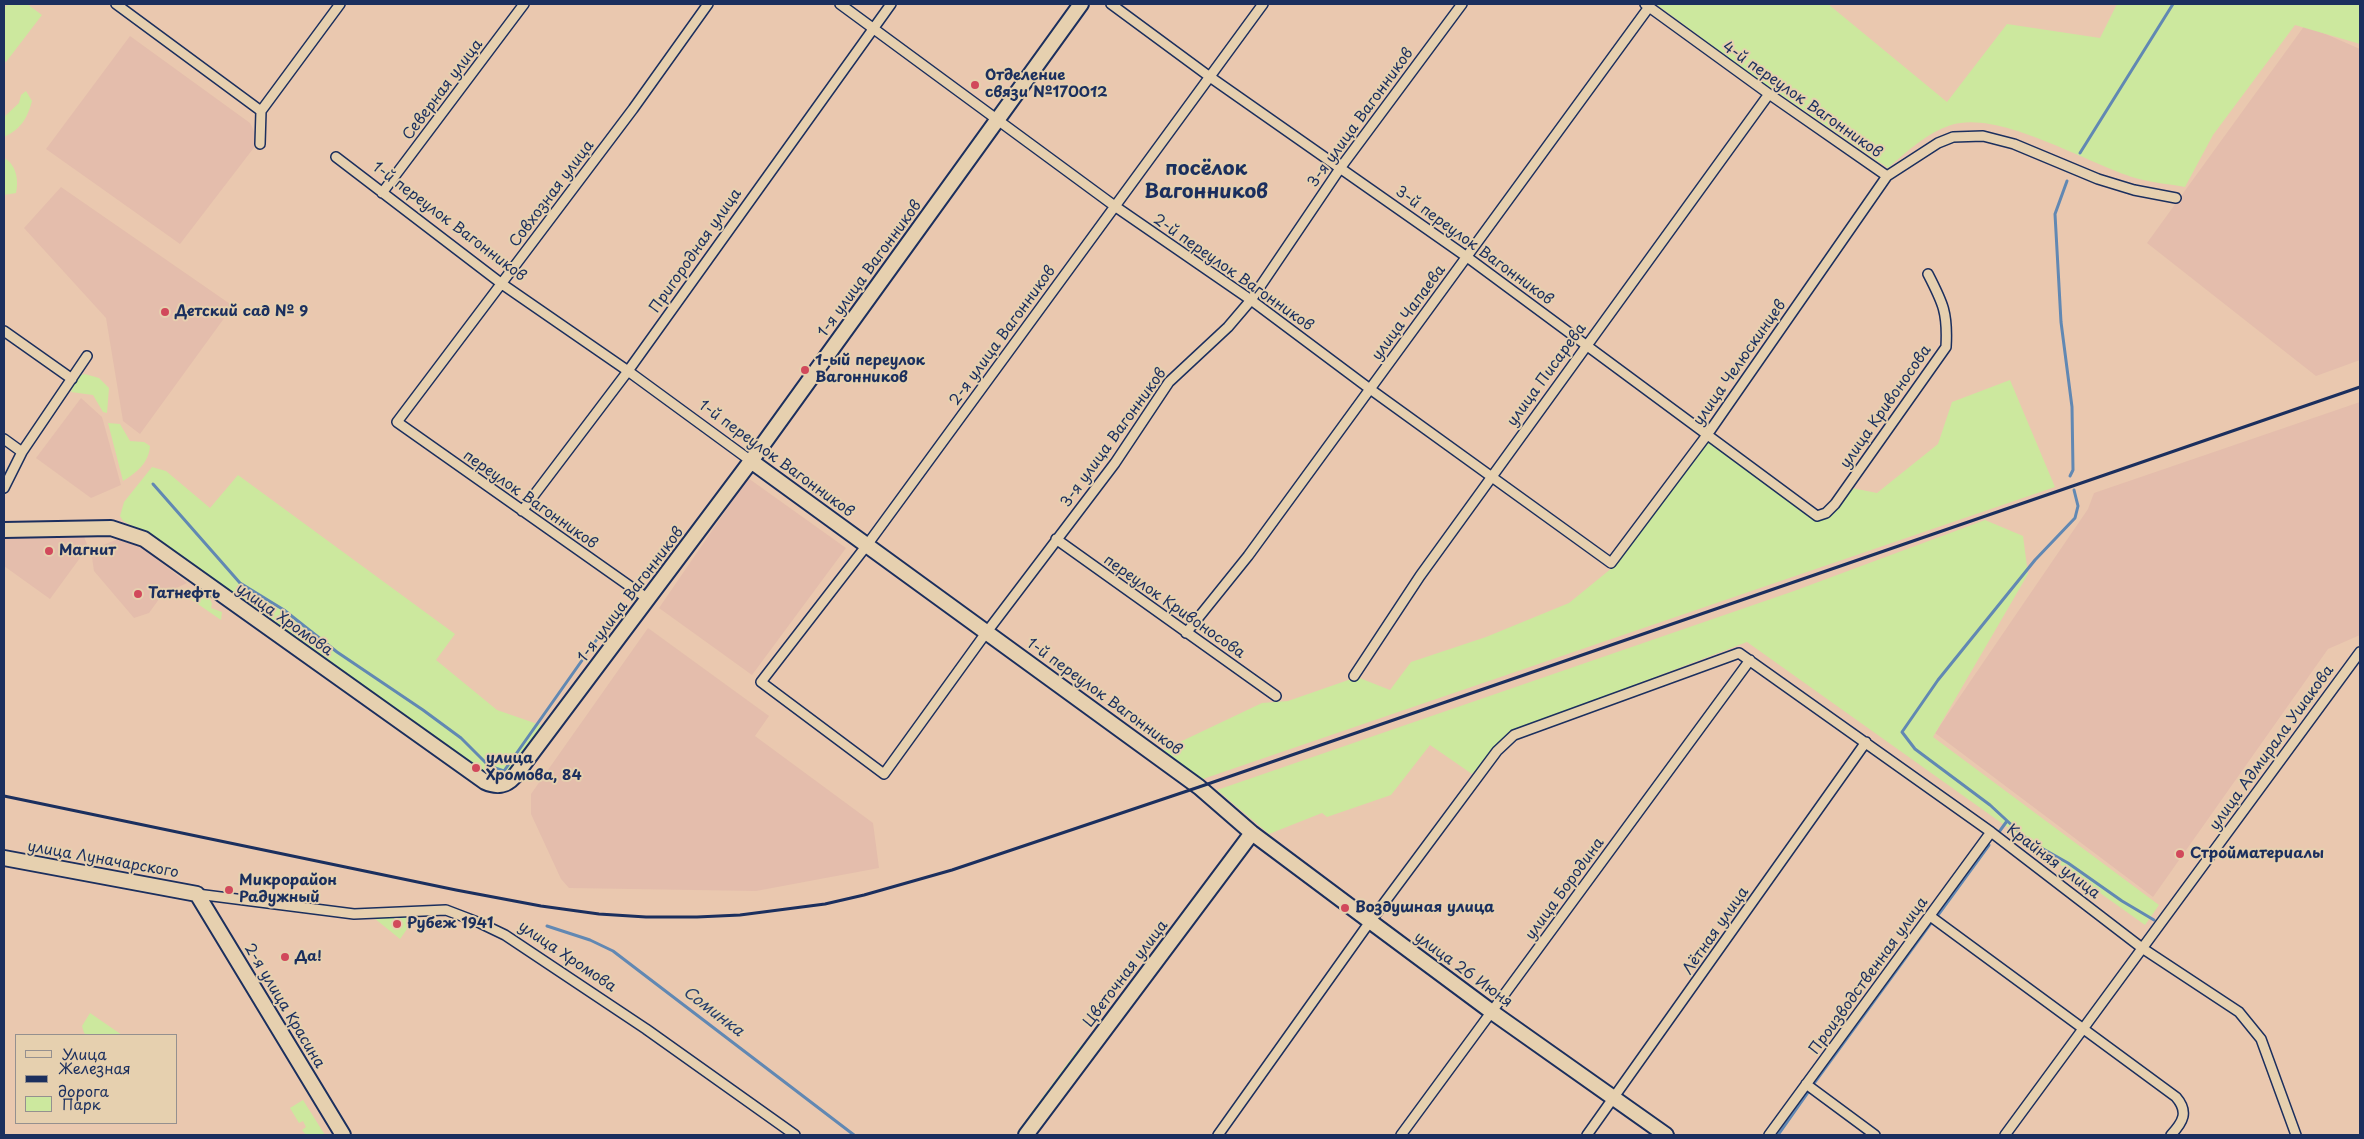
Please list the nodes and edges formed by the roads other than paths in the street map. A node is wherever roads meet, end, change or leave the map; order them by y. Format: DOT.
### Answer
graph roads {
  1 [pos="116,4"];
  2 [pos="340,4"];
  3 [pos="524,4"];
  4 [pos="708,4"];
  5 [pos="840,4"];
  6 [pos="891,4"];
  7 [pos="1080,4"];
  8 [pos="1111,4"];
  9 [pos="1263,4"];
  10 [pos="1462,4"];
  11 [pos="1647,5"];
  12 [pos="873,27"];
  13 [pos="1210,77"];
  14 [pos="1769,94"];
  15 [pos="261,111"];
  16 [pos="996,119"];
  17 [pos="260,144"];
  18 [pos="336,156"];
  19 [pos="1341,167"];
  20 [pos="1887,176"];
  21 [pos="382,192"];
  22 [pos="2176,198"];
  23 [pos="1116,207"];
  24 [pos="1467,257"];
  25 [pos="1928,274"];
  26 [pos="502,284"];
  27 [pos="1251,300"];
  28 [pos="4,331"];
  29 [pos="1586,344"];
  30 [pos="87,356"];
  31 [pos="628,371"];
  32 [pos="72,379"];
  33 [pos="1370,390"];
  34 [pos="398,422"];
  35 [pos="1707,434"];
  36 [pos="4,439"];
  37 [pos="22,452"];
  38 [pos="751,461"];
  39 [pos="1492,476"];
  40 [pos="4,488"];
  41 [pos="522,511"];
  42 [pos="1817,516"];
  43 [pos="4,530"];
  44 [pos="1056,540"];
  45 [pos="867,545"];
  46 [pos="1612,563"];
  47 [pos="648,599"];
  48 [pos="987,631"];
  49 [pos="1186,633"];
  50 [pos="2360,652"];
  51 [pos="1750,660"];
  52 [pos="1354,676"];
  53 [pos="1276,696"];
  54 [pos="1866,742"];
  55 [pos="884,774"];
  56 [pos="499,785"];
  57 [pos="1199,786"];
  58 [pos="1991,832"];
  59 [pos="1252,833"];
  60 [pos="4,858"];
  61 [pos="197,894"];
  62 [pos="1930,916"];
  63 [pos="1371,922"];
  64 [pos="2142,948"];
  65 [pos="1492,1012"];
  66 [pos="2082,1029"];
  67 [pos="1806,1084"];
  68 [pos="1614,1099"];
  69 [pos="343,1135"];
  70 [pos="795,1135"];
  71 [pos="1026,1135"];
  72 [pos="1218,1135"];
  73 [pos="1402,1135"];
  74 [pos="1588,1135"];
  75 [pos="1666,1135"];
  76 [pos="1769,1135"];
  77 [pos="1875,1135"];
  78 [pos="2005,1135"];
  79 [pos="2172,1135"];
  80 [pos="2296,1135"];
  1 -- 15 [label="street"];
  2 -- 15 [label="street"];
  3 -- 21 [label="street, Северная улица"];
  4 -- 26 [label="street, Совхозная улица"];
  5 -- 12 [label="street, 2-й переулок Вагонников"];
  6 -- 12 [label="street, Пригородная улица"];
  7 -- 16 [label="main road, 1-я улица Вагонников"];
  8 -- 13 [label="street, 3-й переулок Вагонников"];
  9 -- 13 [label="street, 2-я улица Вагонников"];
  10 -- 19 [label="street, 3-я улица Вагонников"];
  11 -- 14 [label="street, 4-й переулок Вагонников"];
  11 -- 24 [label="street, улица Чапаева"];
  12 -- 16 [label="street, 2-й переулок Вагонников"];
  12 -- 31 [label="street, Пригородная улица"];
  13 -- 19 [label="street, 3-й переулок Вагонников"];
  13 -- 23 [label="street, 2-я улица Вагонников"];
  14 -- 20 [label="street, 4-й переулок Вагонников"];
  14 -- 29 [label="street, улица Писарева"];
  15 -- 17 [label="street"];
  16 -- 23 [label="street, 2-й переулок Вагонников"];
  16 -- 38 [label="main road, 1-я улица Вагонников"];
  18 -- 21 [label="street, 1-й переулок Вагонников"];
  19 -- 24 [label="street, 3-й переулок Вагонников"];
  19 -- 27 [label="street, 3-я улица Вагонников"];
  20 -- 22 [label="street, 4-й переулок Вагонников"];
  20 -- 35 [label="street, улица Челюскинцев"];
  21 -- 26 [label="street, 1-й переулок Вагонников"];
  23 -- 27 [label="street, 2-й переулок Вагонников"];
  23 -- 45 [label="street, 2-я улица Вагонников"];
  24 -- 29 [label="street, 3-й переулок Вагонников"];
  24 -- 33 [label="street, улица Чапаева"];
  25 -- 42 [label="street, улица Кривоносова"];
  26 -- 31 [label="street, 1-й переулок Вагонников"];
  26 -- 34 [label="street, Совхозная улица"];
  27 -- 33 [label="street, 2-й переулок Вагонников"];
  27 -- 44 [label="street, 3-я улица Вагонников"];
  28 -- 32 [label="street"];
  29 -- 35 [label="street, 3-й переулок Вагонников"];
  29 -- 39 [label="street, улица Писарева"];
  30 -- 32 [label="street"];
  31 -- 38 [label="street, 1-й переулок Вагонников"];
  31 -- 41 [label="street, Пригородная улица"];
  32 -- 37 [label="street"];
  33 -- 39 [label="street, 2-й переулок Вагонников"];
  33 -- 49 [label="street, улица Чапаева"];
  34 -- 41 [label="street, переулок Вагонников"];
  35 -- 42 [label="street, 3-й переулок Вагонников"];
  35 -- 46 [label="street, улица Челюскинцев"];
  36 -- 37 [label="street"];
  37 -- 40 [label="street"];
  38 -- 45 [label="main road, 1-й переулок Вагонников"];
  38 -- 47 [label="main road, 1-я улица Вагонников"];
  39 -- 46 [label="street, 2-й переулок Вагонников"];
  39 -- 52 [label="street, улица Писарева"];
  41 -- 47 [label="street, переулок Вагонников"];
  43 -- 56 [label="main road, улица Хромова"];
  44 -- 48 [label="street, 3-я улица Вагонников"];
  44 -- 49 [label="street, переулок Кривоносова"];
  45 -- 48 [label="main road, 1-й переулок Вагонников"];
  45 -- 55 [label="street, 2-я улица Вагонников"];
  47 -- 56 [label="main road, 1-я улица Вагонников"];
  48 -- 55 [label="street, 3-я улица Вагонников"];
  48 -- 57 [label="main road, 1-й переулок Вагонников"];
  49 -- 53 [label="street, переулок Кривоносова"];
  50 -- 64 [label="street, улица Адмирала Ушакова"];
  51 -- 54 [label="street, Крайняя улица"];
  51 -- 63 [label="street, Крайняя улица"];
  51 -- 65 [label="street, улица Бородина"];
  54 -- 58 [label="street, Крайняя улица"];
  54 -- 68 [label="street, Лётная улица"];
  57 -- 59 [label="main road, улица 26 Июня"];
  58 -- 62 [label="street, Производственная улица"];
  58 -- 64 [label="street, Крайняя улица"];
  59 -- 63 [label="main road, улица 26 Июня"];
  59 -- 71 [label="main road, Цветочная улица"];
  60 -- 61 [label="main road, улица Луначарского"];
  61 -- 69 [label="main road, 2-я улица Красина"];
  61 -- 70 [label="street, улица Хромова"];
  62 -- 66 [label="street"];
  62 -- 67 [label="street, Производственная улица"];
  63 -- 65 [label="main road, улица 26 Июня"];
  63 -- 72 [label="street"];
  64 -- 66 [label="street, улица Адмирала Ушакова"];
  64 -- 80 [label="street, Крайняя улица"];
  65 -- 68 [label="main road, улица 26 Июня"];
  65 -- 73 [label="street, улица Бородина"];
  66 -- 78 [label="street, улица Адмирала Ушакова"];
  66 -- 79 [label="street"];
  67 -- 76 [label="street, Производственная улица"];
  67 -- 77 [label="street"];
  68 -- 74 [label="street, Лётная улица"];
  68 -- 75 [label="main road, улица 26 Июня"];
}
